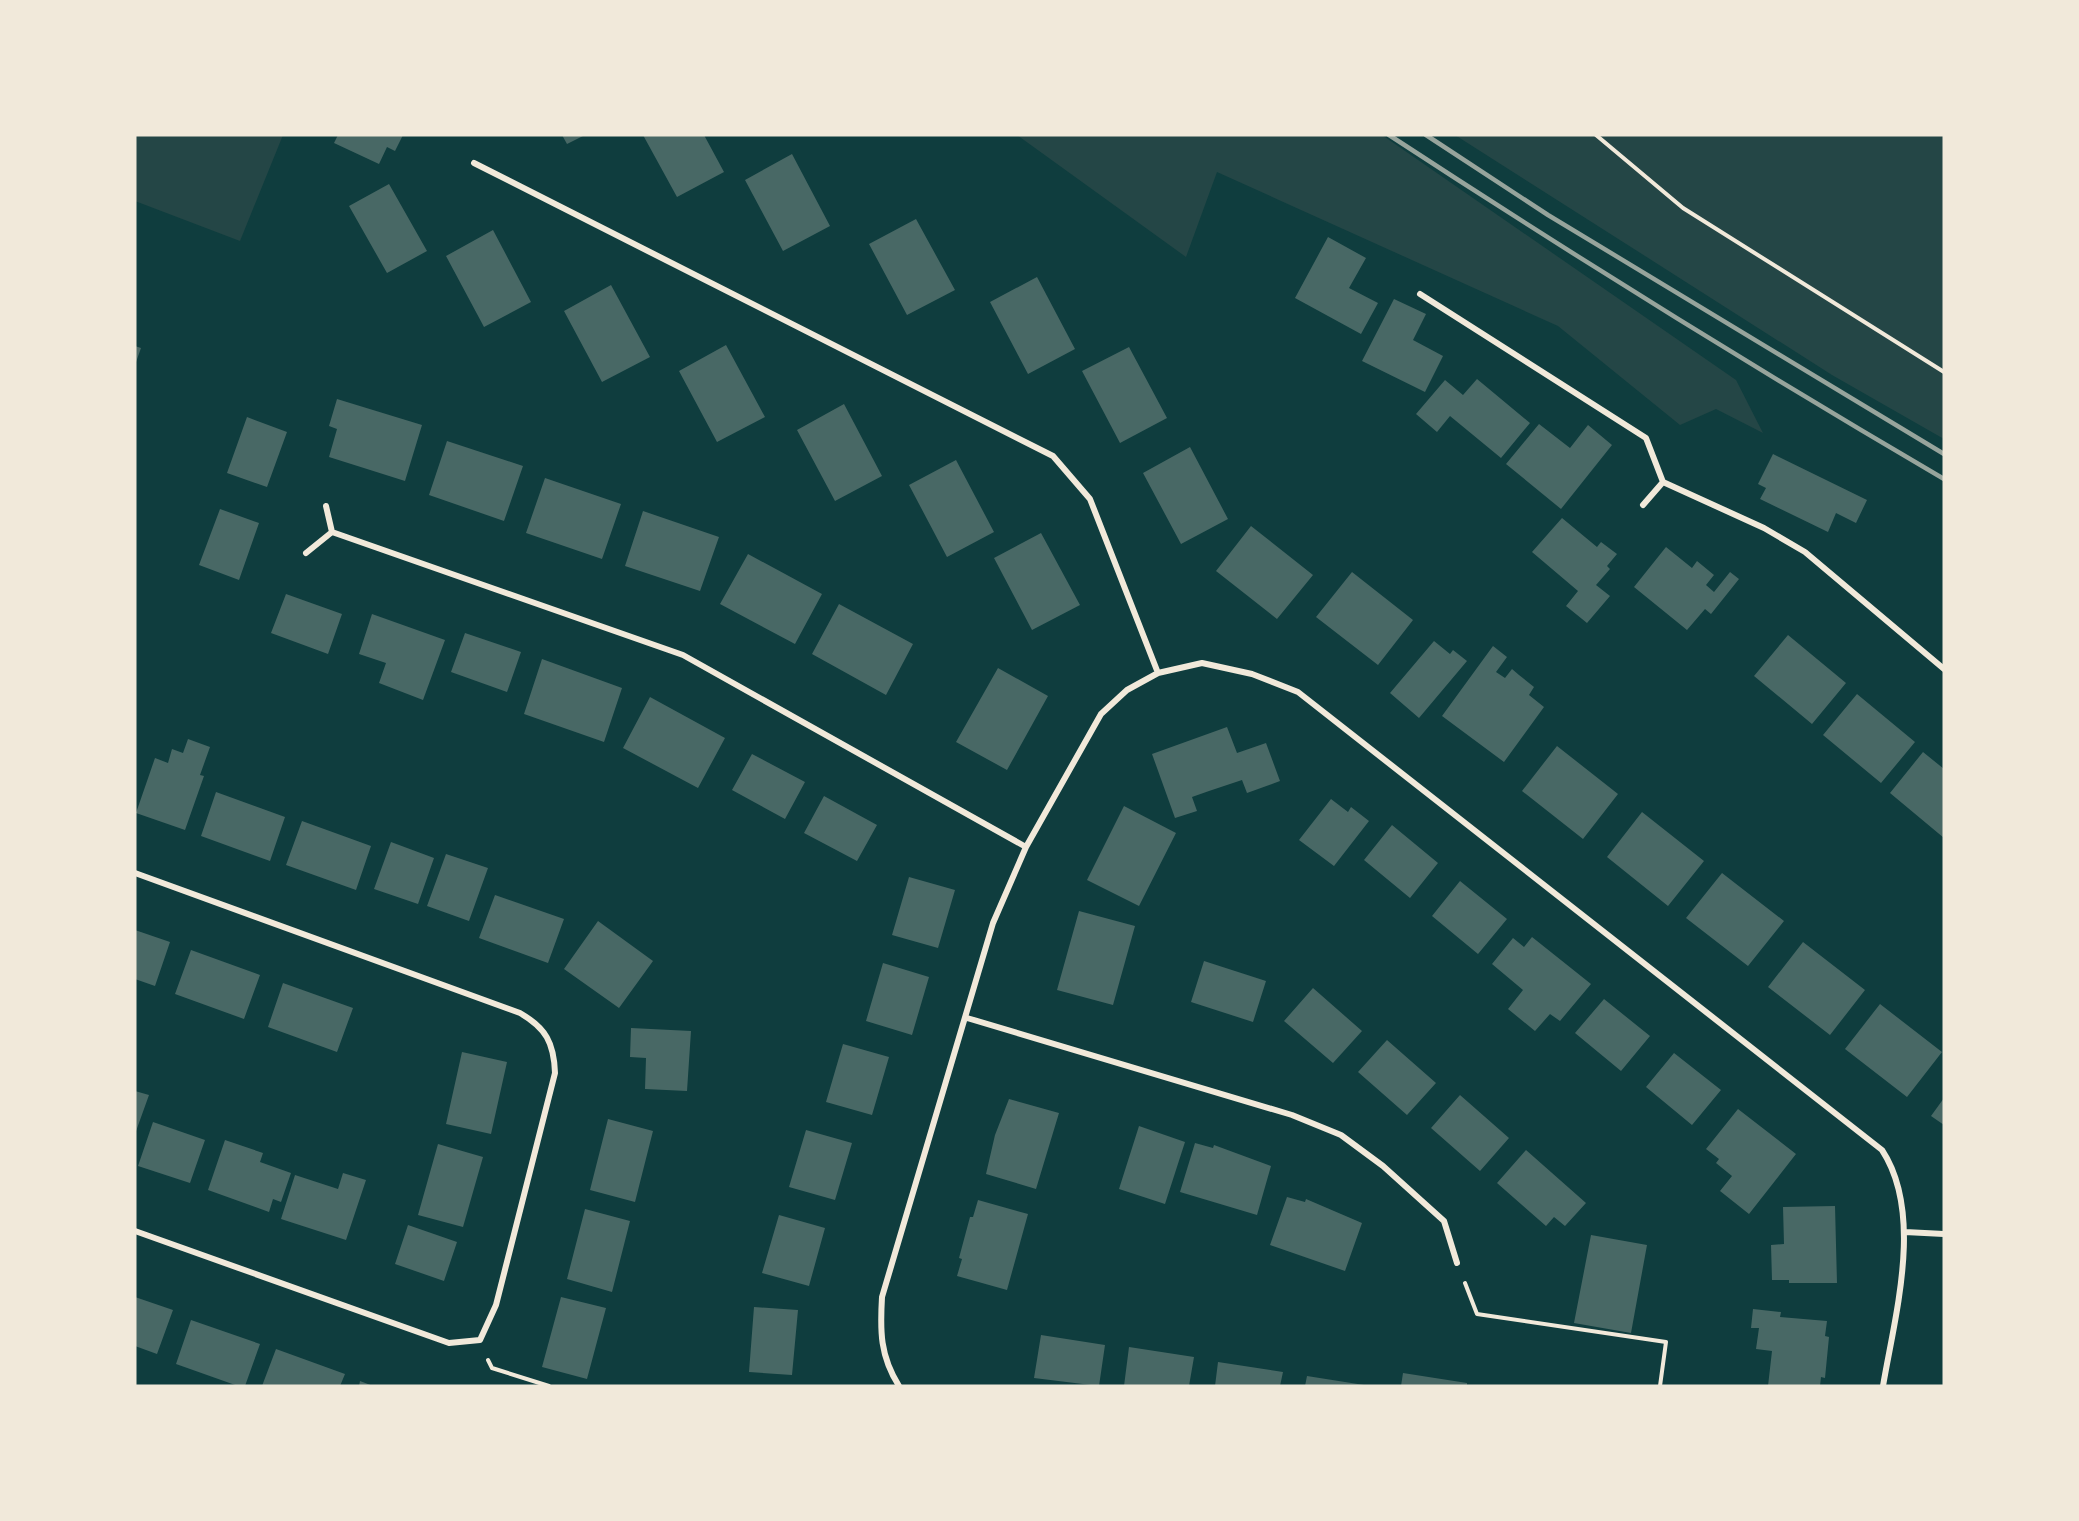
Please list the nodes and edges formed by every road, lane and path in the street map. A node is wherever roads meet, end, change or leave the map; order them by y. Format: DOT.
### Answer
graph roads {
  1 [pos="1596,135"];
  2 [pos="474,163"];
  3 [pos="1420,294"];
  4 [pos="1944,372"];
  5 [pos="1663,482"];
  6 [pos="1643,505"];
  7 [pos="326,506"];
  8 [pos="333,532"];
  9 [pos="306,553"];
  10 [pos="1944,669"];
  11 [pos="1158,673"];
  12 [pos="1026,847"];
  13 [pos="135,873"];
  14 [pos="967,1018"];
  15 [pos="135,1231"];
  16 [pos="1905,1232"];
  17 [pos="1944,1234"];
  18 [pos="1457,1263"];
  19 [pos="480,1340"];
  20 [pos="549,1386"];
  21 [pos="898,1386"];
  22 [pos="1660,1386"];
  23 [pos="1883,1386"];
  1 -- 4 [label="path"];
  2 -- 11 [label="street"];
  3 -- 5 [label="street"];
  5 -- 6 [label="street"];
  5 -- 10 [label="street"];
  7 -- 8 [label="street"];
  8 -- 9 [label="street"];
  8 -- 12 [label="street"];
  11 -- 12 [label="street"];
  11 -- 16 [label="street"];
  12 -- 14 [label="street"];
  13 -- 19 [label="street"];
  14 -- 18 [label="street"];
  14 -- 21 [label="street"];
  15 -- 19 [label="street"];
  16 -- 17 [label="street"];
  16 -- 23 [label="street"];
  18 -- 22 [label="path"];
  19 -- 20 [label="path"];
}
